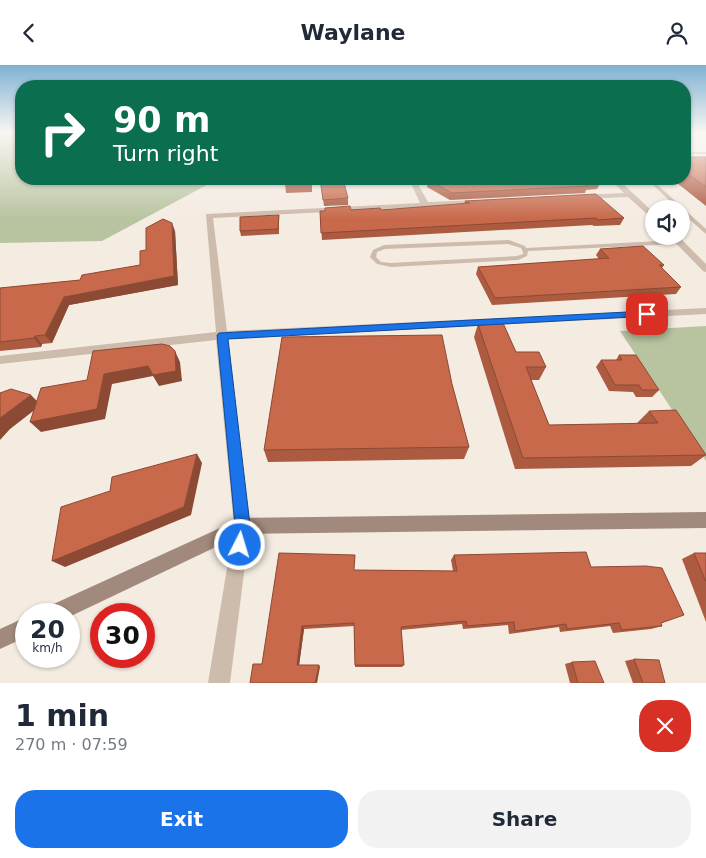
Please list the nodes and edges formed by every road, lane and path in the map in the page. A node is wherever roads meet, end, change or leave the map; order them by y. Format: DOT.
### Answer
graph roads {
  1 [pos="415,185"];
  2 [pos="620,185"];
  3 [pos="655,185"];
  4 [pos="630,195"];
  5 [pos="574,197"];
  6 [pos="671,200"];
  7 [pos="485,202"];
  8 [pos="425,205"];
  9 [pos="645,209"];
  10 [pos="690,217"];
  11 [pos="706,231"];
  12 [pos="645,241"];
  13 [pos="682,245"];
  14 [pos="525,250"];
  15 [pos="706,269"];
  16 [pos="706,311"];
  17 [pos="222,335"];
  18 [pos="0,360"];
  19 [pos="706,520"];
  20 [pos="242,525"];
  21 [pos="77,603"];
  22 [pos="15,632"];
  23 [pos="0,639"];
  24 [pos="219,683"];
  1 -- 8 [label="street"];
  2 -- 4 [label="street"];
  3 -- 6 [label="lane"];
  4 -- 5 [label="street"];
  4 -- 9 [label="street"];
  7 -- 8 [label="street"];
  8 -- 17 [label="street"];
  10 -- 11 [label="lane"];
  12 -- 14 [label="lane"];
  13 -- 15 [label="street"];
  14 -- 14 [label="lane"];
  16 -- 17 [label="street"];
  17 -- 18 [label="street"];
  17 -- 20 [label="street"];
  19 -- 20 [label="street"];
  20 -- 21 [label="street"];
  20 -- 24 [label="street"];
  22 -- 23 [label="street"];
}
